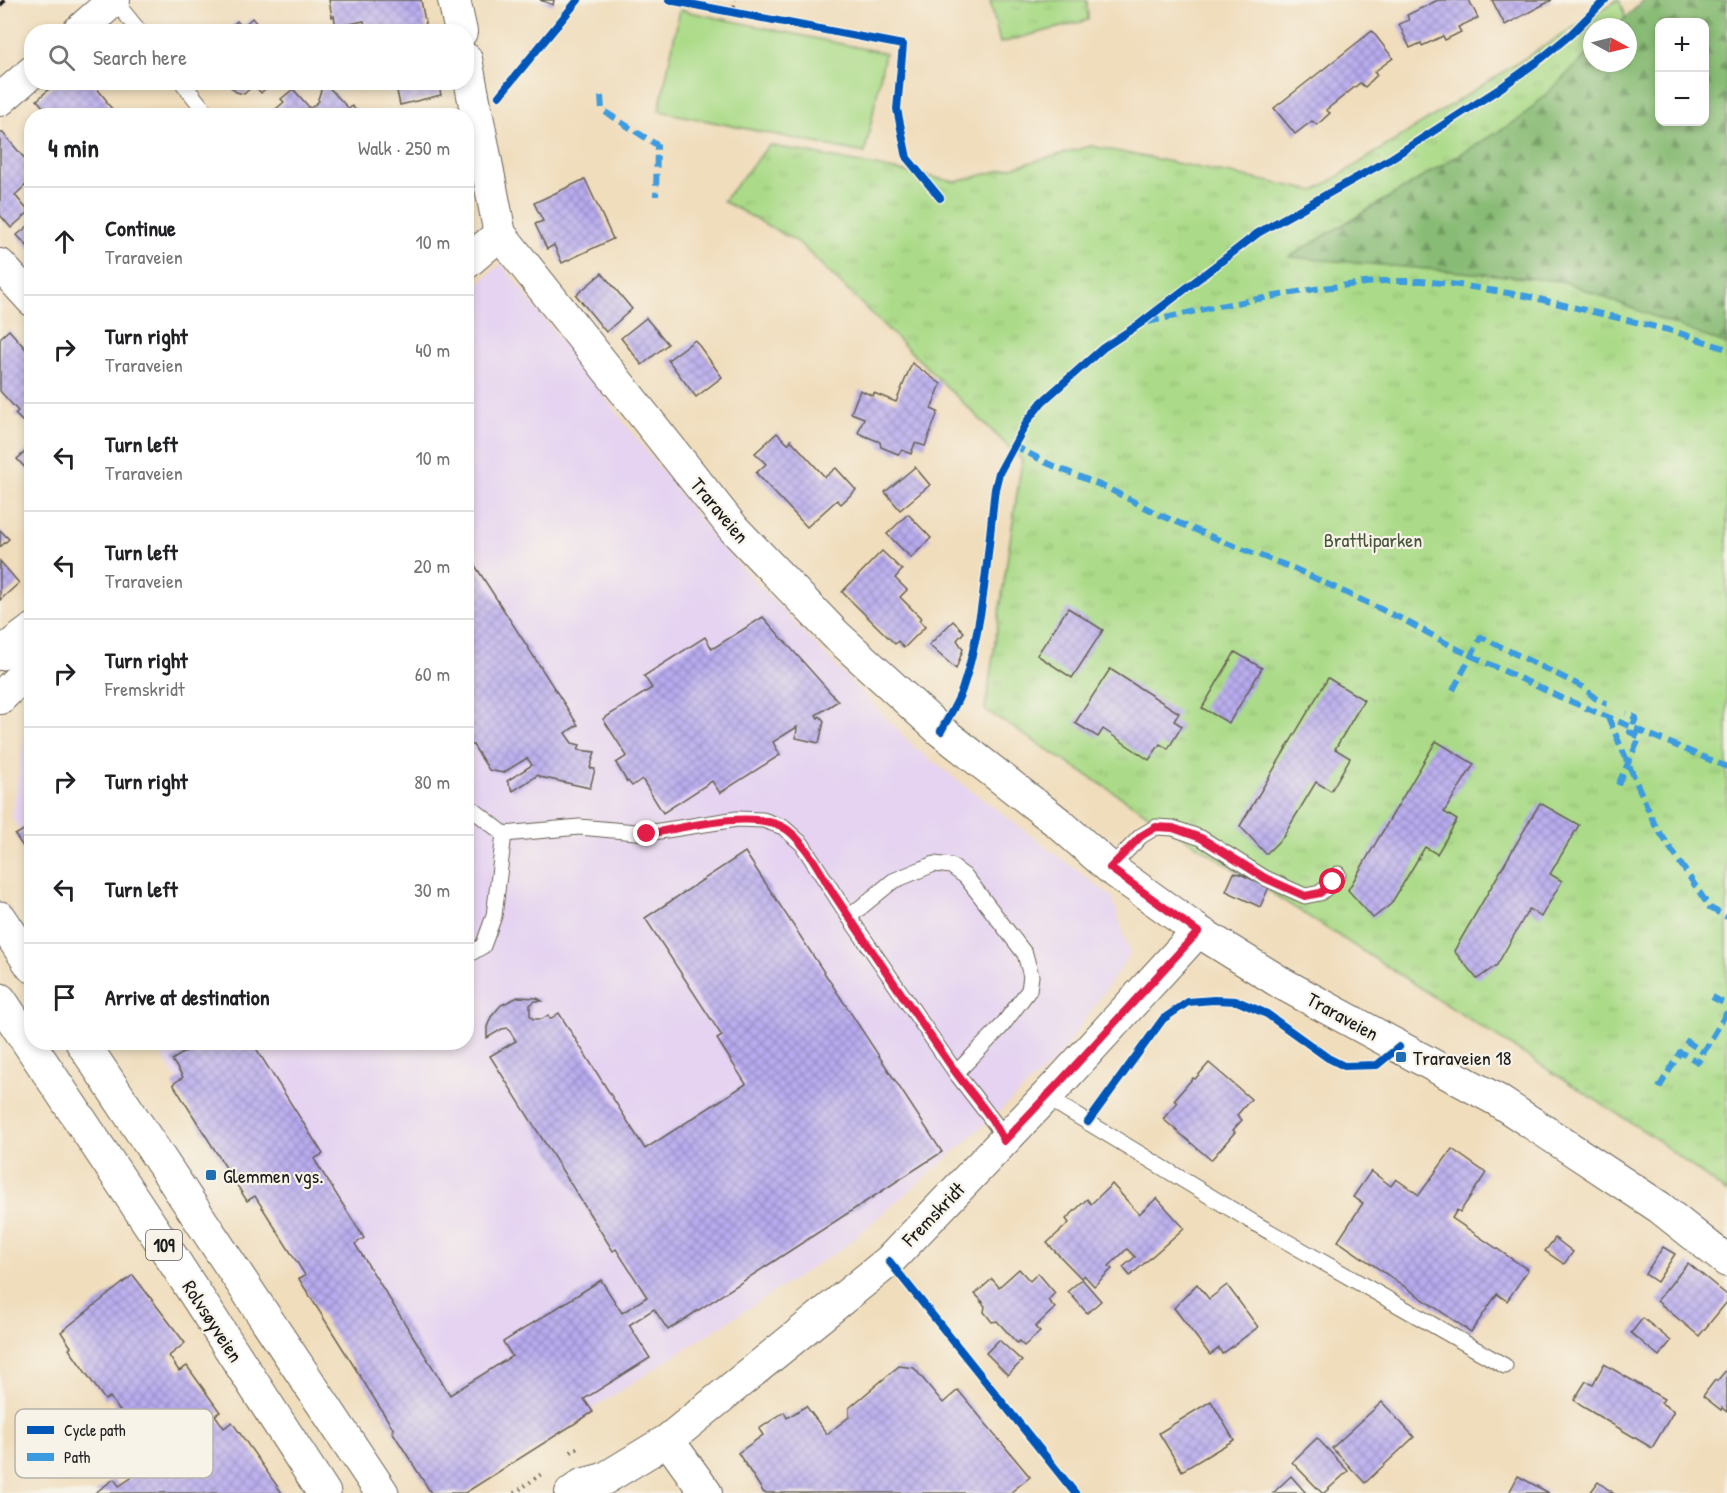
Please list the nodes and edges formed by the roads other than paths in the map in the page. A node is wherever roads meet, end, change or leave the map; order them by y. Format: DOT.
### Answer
graph roads {
  1 [pos="114,0"];
  2 [pos="454,0"];
  3 [pos="87,24"];
  4 [pos="134,24"];
  5 [pos="459,24"];
  6 [pos="24,79"];
  7 [pos="188,90"];
  8 [pos="472,90"];
  9 [pos="0,100"];
  10 [pos="203,108"];
  11 [pos="500,234"];
  12 [pos="474,256"];
  13 [pos="0,265"];
  14 [pos="24,291"];
  15 [pos="24,636"];
  16 [pos="0,654"];
  17 [pos="24,674"];
  18 [pos="0,698"];
  19 [pos="474,810"];
  20 [pos="504,834"];
  21 [pos="1110,868"];
  22 [pos="1338,874"];
  23 [pos="849,917"];
  24 [pos="0,918"];
  25 [pos="1198,932"];
  26 [pos="474,951"];
  27 [pos="24,954"];
  28 [pos="0,1000"];
  29 [pos="24,1036"];
  30 [pos="33,1050"];
  31 [pos="87,1050"];
  32 [pos="956,1072"];
  33 [pos="1046,1097"];
  34 [pos="1004,1141"];
  35 [pos="1727,1261"];
  36 [pos="1505,1366"];
  37 [pos="668,1440"];
  38 [pos="601,1486"];
  39 [pos="324,1493"];
  40 [pos="382,1493"];
  41 [pos="571,1493"];
  42 [pos="706,1493"];
  1 -- 3 [label="street"];
  1 -- 4 [label="lane"];
  2 -- 5 [label="street"];
  6 -- 9 [label="street"];
  7 -- 10 [label="lane"];
  8 -- 11 [label="street, Traraveien"];
  11 -- 12 [label="street"];
  11 -- 21 [label="street, Traraveien"];
  13 -- 14 [label="street"];
  15 -- 16 [label="street"];
  17 -- 18 [label="street"];
  19 -- 20 [label="lane"];
  20 -- 23 [label="lane"];
  20 -- 26 [label="lane"];
  21 -- 22 [label="lane"];
  21 -- 25 [label="street, Traraveien"];
  23 -- 32 [label="lane"];
  23 -- 32 [label="lane"];
  24 -- 27 [label="main road"];
  25 -- 33 [label="street, Fremskridt"];
  25 -- 35 [label="street, Traraveien"];
  28 -- 29 [label="main road, Rolvsøyveien / 109"];
  30 -- 39 [label="main road, Rolvsøyveien / 109"];
  31 -- 40 [label="main road, 109"];
  32 -- 34 [label="lane"];
  33 -- 34 [label="street, Fremskridt"];
  33 -- 36 [label="lane"];
  34 -- 37 [label="street, Fremskridt"];
  37 -- 38 [label="street, Fremskridt"];
  37 -- 42 [label="street"];
  38 -- 41 [label="street, Fremskridt"];
}
